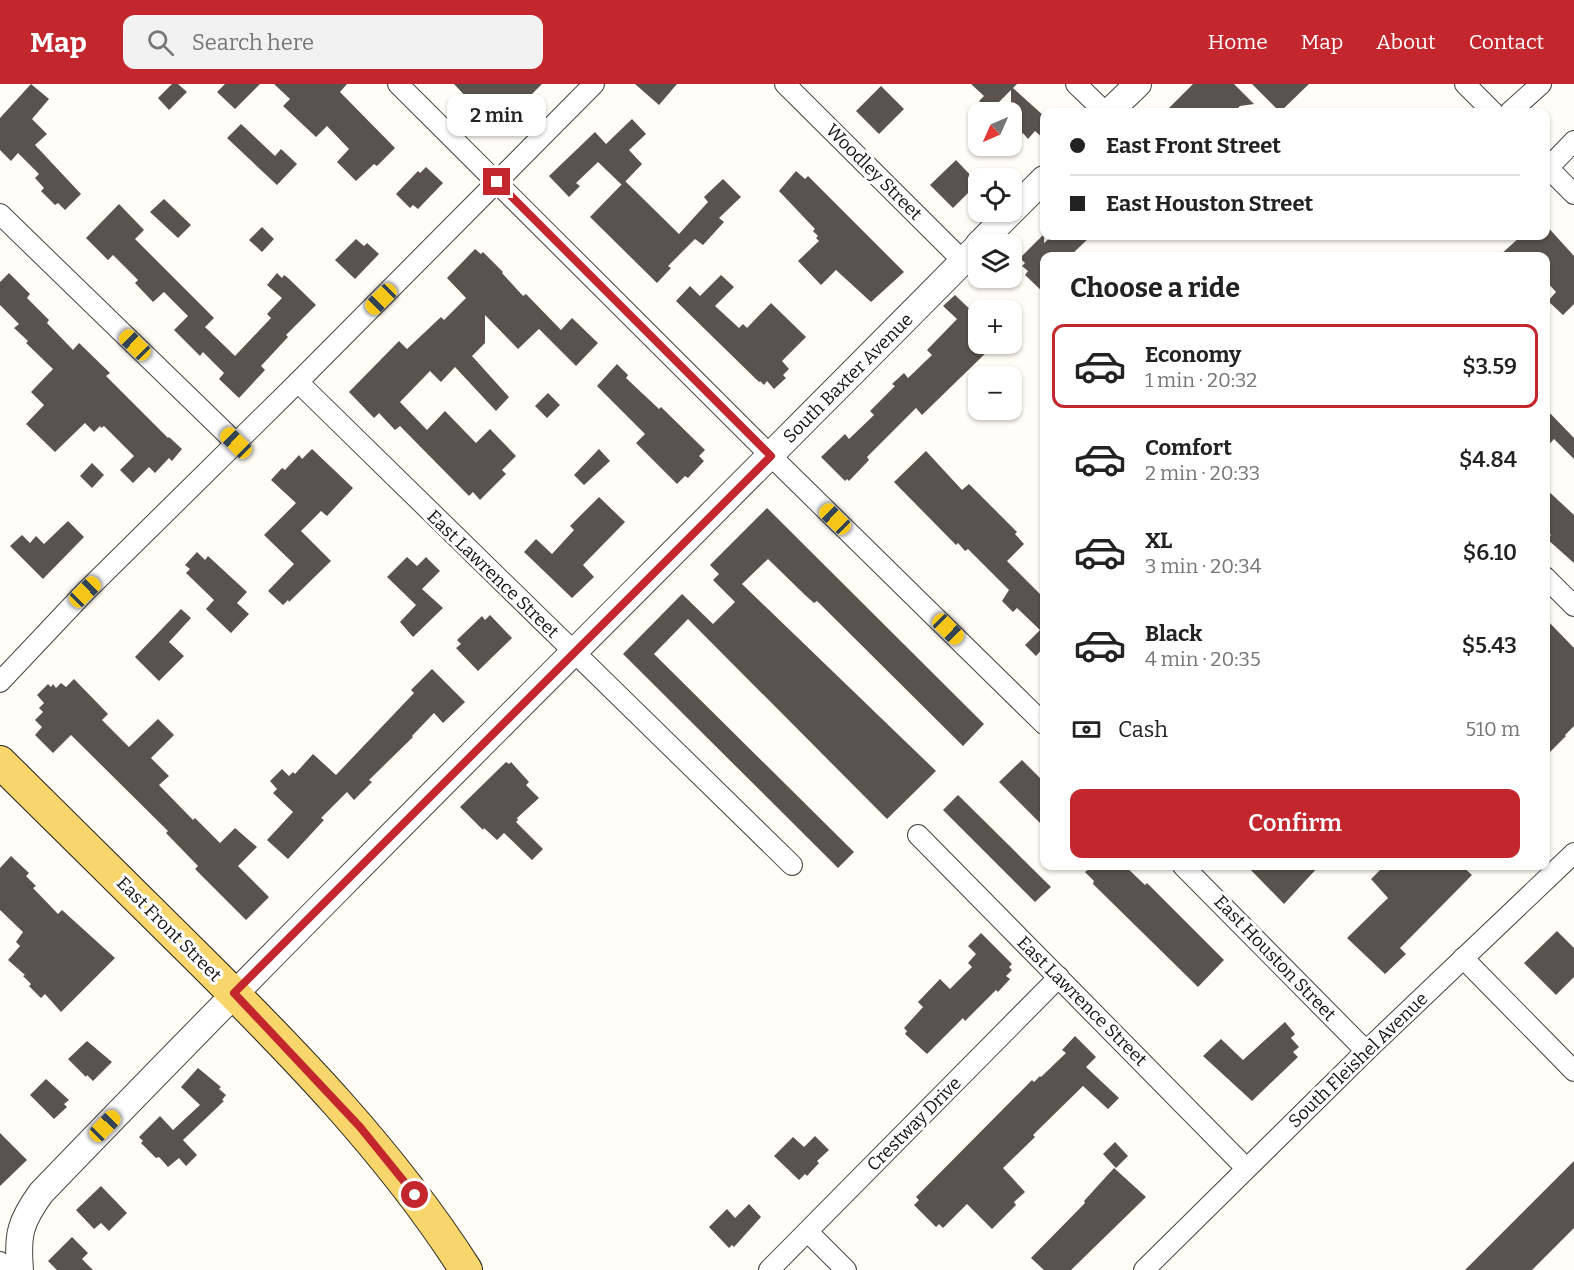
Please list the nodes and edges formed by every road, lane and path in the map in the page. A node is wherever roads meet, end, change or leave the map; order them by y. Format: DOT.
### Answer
graph roads {
  1 [pos="398,84"];
  2 [pos="594,84"];
  3 [pos="785,84"];
  4 [pos="1076,84"];
  5 [pos="1137,84"];
  6 [pos="1464,84"];
  7 [pos="1541,84"];
  8 [pos="1103,108"];
  9 [pos="1111,108"];
  10 [pos="1489,108"];
  11 [pos="1514,108"];
  12 [pos="1574,141"];
  13 [pos="1550,162"];
  14 [pos="1550,170"];
  15 [pos="497,182"];
  16 [pos="1040,183"];
  17 [pos="1574,194"];
  18 [pos="0,214"];
  19 [pos="989,234"];
  20 [pos="968,246"];
  21 [pos="968,255"];
  22 [pos="298,382"];
  23 [pos="236,443"];
  24 [pos="771,456"];
  25 [pos="1550,582"];
  26 [pos="1574,606"];
  27 [pos="575,653"];
  28 [pos="0,682"];
  29 [pos="1040,719"];
  30 [pos="0,762"];
  31 [pos="918,835"];
  32 [pos="1574,853"];
  33 [pos="792,865"];
  34 [pos="1550,867"];
  35 [pos="1187,870"];
  36 [pos="1545,870"];
  37 [pos="1463,958"];
  38 [pos="1059,977"];
  39 [pos="234,993"];
  40 [pos="1366,1052"];
  41 [pos="1574,1071"];
  42 [pos="1246,1168"];
  43 [pos="808,1232"];
  44 [pos="0,1262"];
  45 [pos="8,1270"];
  46 [pos="20,1270"];
  47 [pos="466,1270"];
  48 [pos="769,1270"];
  49 [pos="846,1270"];
  50 [pos="1144,1270"];
  1 -- 15 [label="street"];
  2 -- 15 [label="street"];
  3 -- 20 [label="street, Woodley Street"];
  4 -- 8 [label="street"];
  5 -- 9 [label="street"];
  6 -- 10 [label="street"];
  7 -- 11 [label="street"];
  12 -- 13 [label="street"];
  14 -- 17 [label="street"];
  15 -- 22 [label="street"];
  15 -- 24 [label="street"];
  16 -- 19 [label="street, South Baxter Avenue"];
  18 -- 23 [label="street"];
  21 -- 24 [label="street, South Baxter Avenue"];
  22 -- 23 [label="street"];
  22 -- 27 [label="street, East Lawrence Street"];
  23 -- 28 [label="street"];
  24 -- 27 [label="street, South Baxter Avenue"];
  24 -- 29 [label="street"];
  25 -- 26 [label="street"];
  27 -- 33 [label="street, East Lawrence Street"];
  27 -- 39 [label="street, South Baxter Avenue"];
  30 -- 39 [label="main road, East Front Street"];
  31 -- 38 [label="street, East Lawrence Street"];
  32 -- 34 [label="street, South Fleishel Avenue"];
  35 -- 40 [label="street, East Houston Street"];
  36 -- 37 [label="street, South Fleishel Avenue"];
  37 -- 40 [label="street, South Fleishel Avenue"];
  37 -- 41 [label="street"];
  38 -- 42 [label="street, East Lawrence Street"];
  38 -- 43 [label="street, Crestway Drive"];
  39 -- 46 [label="street, South Baxter Avenue"];
  39 -- 47 [label="main road, East Front Street"];
  40 -- 42 [label="street, South Fleishel Avenue"];
  42 -- 50 [label="street, South Fleishel Avenue"];
  43 -- 48 [label="street, Crestway Drive"];
  43 -- 49 [label="street"];
  44 -- 45 [label="street"];
}
